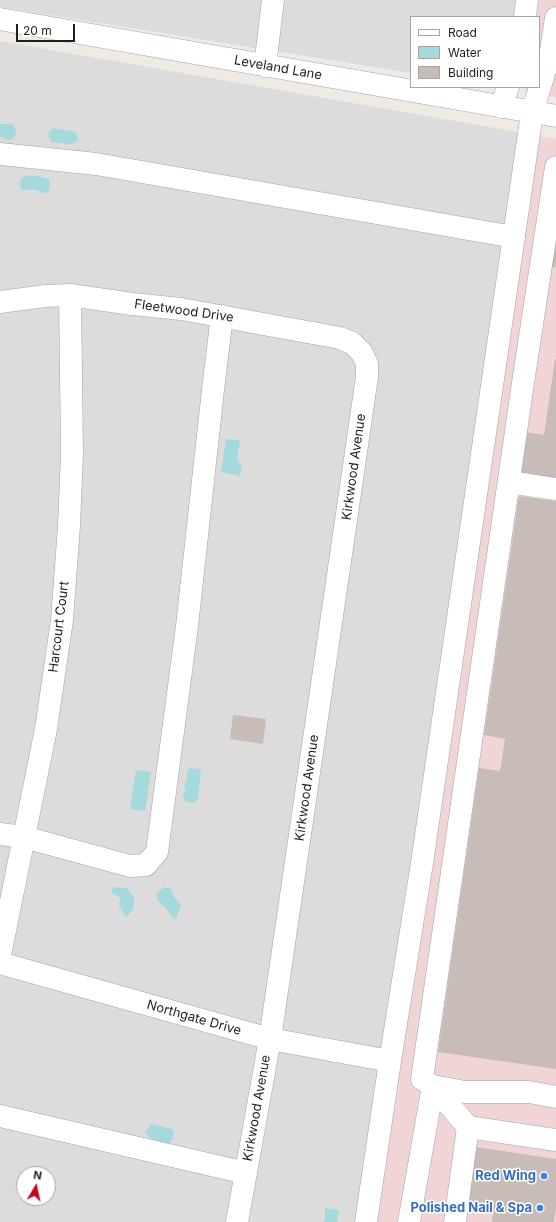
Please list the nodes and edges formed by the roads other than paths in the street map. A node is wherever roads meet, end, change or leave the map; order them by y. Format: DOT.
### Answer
graph roads {
  1 [pos="273,0"];
  2 [pos="527,0"];
  3 [pos="525,16"];
  4 [pos="556,18"];
  5 [pos="0,19"];
  6 [pos="554,52"];
  7 [pos="265,66"];
  8 [pos="508,88"];
  9 [pos="501,107"];
  10 [pos="532,113"];
  11 [pos="556,116"];
  12 [pos="0,154"];
  13 [pos="555,176"];
  14 [pos="514,237"];
  15 [pos="70,295"];
  16 [pos="0,302"];
  17 [pos="222,316"];
  18 [pos="362,353"];
  19 [pos="509,482"];
  20 [pos="556,489"];
  21 [pos="0,834"];
  22 [pos="24,837"];
  23 [pos="0,955"];
  24 [pos="0,963"];
  25 [pos="270,1039"];
  26 [pos="390,1062"];
  27 [pos="433,1086"];
  28 [pos="556,1097"];
  29 [pos="0,1116"];
  30 [pos="468,1127"];
  31 [pos="556,1140"];
  32 [pos="246,1173"];
  33 [pos="237,1222"];
  34 [pos="366,1222"];
  35 [pos="409,1222"];
  36 [pos="455,1222"];
  1 -- 7 [label="street"];
  2 -- 3 [label="street"];
  4 -- 6 [label="street"];
  5 -- 7 [label="street, Leveland Lane"];
  6 -- 10 [label="street"];
  7 -- 9 [label="street, Leveland Lane"];
  8 -- 9 [label="street"];
  9 -- 10 [label="street, Leveland Lane"];
  10 -- 11 [label="street, Leveland Lane"];
  10 -- 14 [label="street"];
  12 -- 14 [label="street"];
  13 -- 19 [label="street"];
  14 -- 26 [label="street"];
  15 -- 16 [label="street, Fleetwood Drive"];
  15 -- 17 [label="street, Fleetwood Drive"];
  15 -- 22 [label="street, Harcourt Court"];
  17 -- 18 [label="street, Fleetwood Drive"];
  17 -- 22 [label="street"];
  18 -- 25 [label="street, Kirkwood Avenue"];
  19 -- 20 [label="street"];
  19 -- 27 [label="street"];
  21 -- 22 [label="street"];
  22 -- 23 [label="street, Harcourt Court"];
  24 -- 25 [label="street, Northgate Drive"];
  25 -- 26 [label="street, Northgate Drive"];
  25 -- 32 [label="street, Kirkwood Avenue"];
  26 -- 34 [label="street"];
  27 -- 28 [label="street"];
  27 -- 30 [label="street"];
  27 -- 35 [label="street"];
  29 -- 32 [label="street"];
  30 -- 31 [label="street"];
  30 -- 36 [label="street"];
  32 -- 33 [label="street, Kirkwood Avenue"];
}
